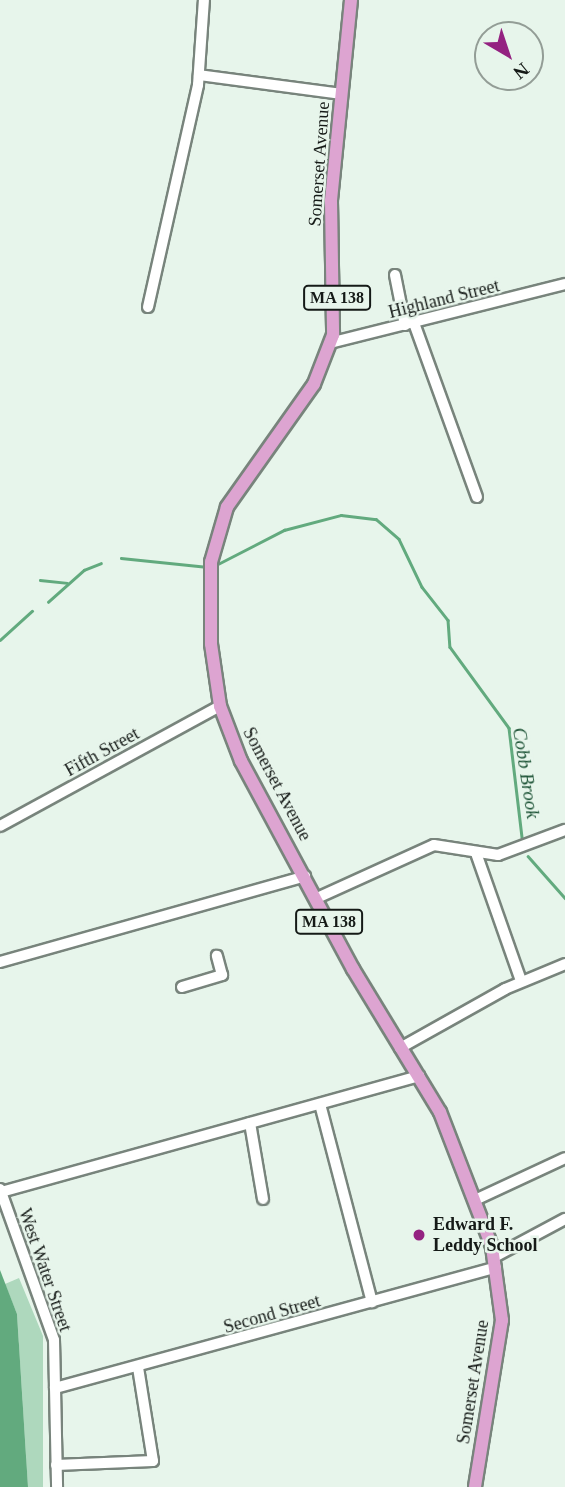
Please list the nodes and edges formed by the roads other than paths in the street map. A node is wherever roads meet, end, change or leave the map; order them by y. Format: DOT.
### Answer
graph roads {
  1 [pos="204,0"];
  2 [pos="351,0"];
  3 [pos="199,75"];
  4 [pos="341,94"];
  5 [pos="395,275"];
  6 [pos="565,284"];
  7 [pos="148,307"];
  8 [pos="410,324"];
  9 [pos="330,343"];
  10 [pos="477,497"];
  11 [pos="220,706"];
  12 [pos="0,826"];
  13 [pos="565,830"];
  14 [pos="476,853"];
  15 [pos="304,876"];
  16 [pos="317,898"];
  17 [pos="217,956"];
  18 [pos="0,962"];
  19 [pos="565,964"];
  20 [pos="521,981"];
  21 [pos="182,988"];
  22 [pos="400,1048"];
  23 [pos="419,1076"];
  24 [pos="320,1104"];
  25 [pos="250,1123"];
  26 [pos="565,1158"];
  27 [pos="0,1191"];
  28 [pos="263,1199"];
  29 [pos="475,1200"];
  30 [pos="565,1219"];
  31 [pos="495,1262"];
  32 [pos="372,1302"];
  33 [pos="138,1367"];
  34 [pos="55,1388"];
  35 [pos="56,1465"];
  36 [pos="57,1487"];
  37 [pos="475,1487"];
  1 -- 3 [label="street"];
  2 -- 4 [label="main road, Somerset Avenue / MA 138"];
  3 -- 4 [label="street"];
  3 -- 7 [label="street"];
  4 -- 9 [label="main road, Somerset Avenue / MA 138"];
  5 -- 8 [label="street"];
  6 -- 8 [label="street, Highland Street"];
  8 -- 9 [label="street, Highland Street"];
  8 -- 10 [label="street"];
  9 -- 11 [label="main road, Somerset Avenue / MA 138"];
  11 -- 12 [label="street, Fifth Street"];
  11 -- 15 [label="main road, Somerset Avenue / MA 138"];
  13 -- 14 [label="street"];
  14 -- 16 [label="street"];
  14 -- 20 [label="street"];
  15 -- 16 [label="main road, Somerset Avenue / MA 138"];
  15 -- 18 [label="street"];
  16 -- 22 [label="main road, Somerset Avenue / MA 138"];
  17 -- 21 [label="street"];
  19 -- 20 [label="street"];
  20 -- 22 [label="street"];
  22 -- 23 [label="main road, Somerset Avenue / MA 138"];
  23 -- 24 [label="street"];
  23 -- 29 [label="main road, Somerset Avenue / MA 138"];
  24 -- 25 [label="street"];
  24 -- 32 [label="street"];
  25 -- 27 [label="street"];
  25 -- 28 [label="street"];
  26 -- 29 [label="street"];
  27 -- 34 [label="street, West Water Street"];
  29 -- 31 [label="main road, Somerset Avenue / MA 138"];
  30 -- 31 [label="street, Second Street"];
  31 -- 32 [label="street, Second Street"];
  31 -- 37 [label="main road, Somerset Avenue / MA 138"];
  32 -- 33 [label="street, Second Street"];
  33 -- 34 [label="street, Second Street"];
  33 -- 35 [label="street"];
  34 -- 35 [label="street, West Water Street"];
  35 -- 36 [label="street, West Water Street"];
}
